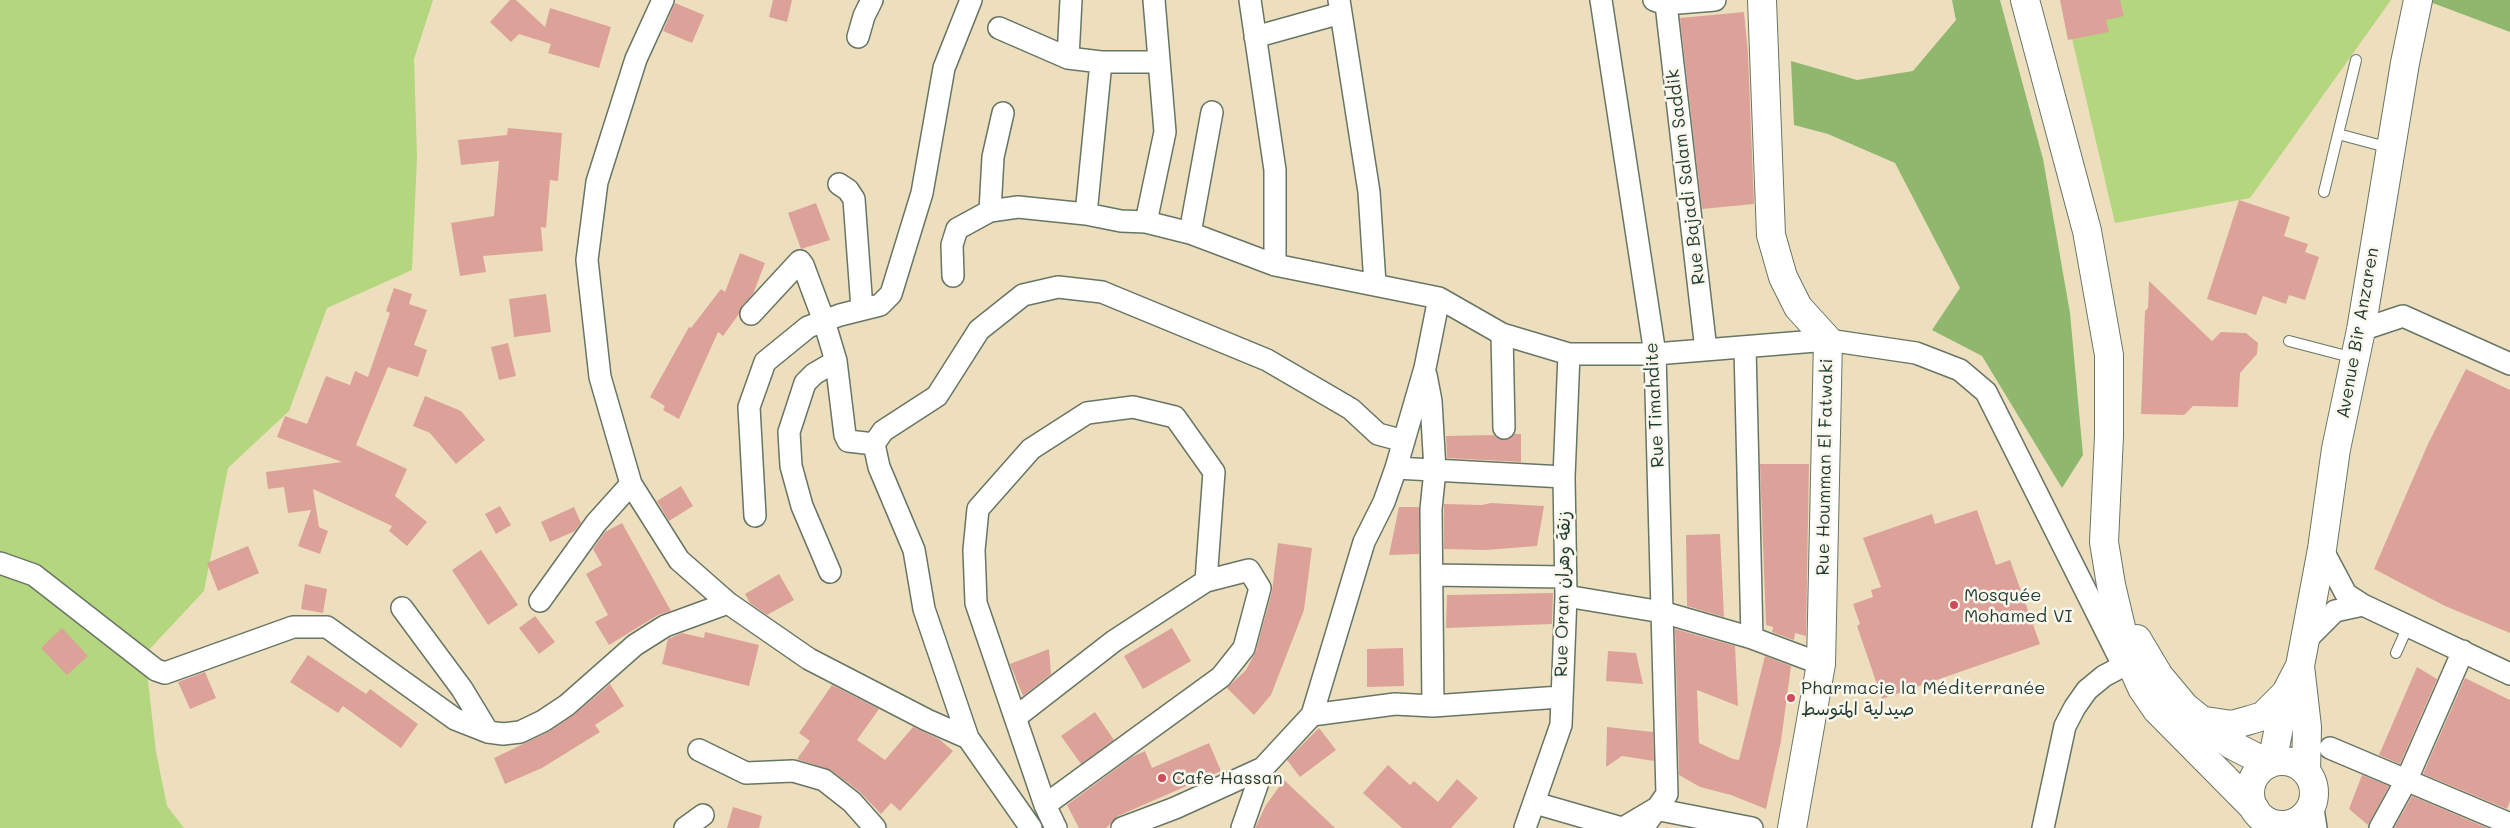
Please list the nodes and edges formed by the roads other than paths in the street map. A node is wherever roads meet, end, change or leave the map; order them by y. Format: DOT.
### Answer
graph roads {
  1 [pos="663,0"];
  2 [pos="872,0"];
  3 [pos="971,0"];
  4 [pos="1071,0"];
  5 [pos="1154,0"];
  6 [pos="1250,0"];
  7 [pos="1601,0"];
  8 [pos="1715,0"];
  9 [pos="1762,0"];
  10 [pos="2025,0"];
  11 [pos="2418,0"];
  12 [pos="1660,2"];
  13 [pos="1340,7"];
  14 [pos="999,28"];
  15 [pos="858,37"];
  16 [pos="1255,37"];
  17 [pos="1068,58"];
  18 [pos="2356,60"];
  19 [pos="1101,62"];
  20 [pos="1159,62"];
  21 [pos="1212,112"];
  22 [pos="1003,113"];
  23 [pos="2338,134"];
  24 [pos="2391,148"];
  25 [pos="839,184"];
  26 [pos="2324,192"];
  27 [pos="990,211"];
  28 [pos="1086,214"];
  29 [pos="1146,222"];
  30 [pos="1190,233"];
  31 [pos="1275,265"];
  32 [pos="953,276"];
  33 [pos="1375,284"];
  34 [pos="1439,298"];
  35 [pos="862,309"];
  36 [pos="751,314"];
  37 [pos="824,321"];
  38 [pos="2361,330"];
  39 [pos="1502,334"];
  40 [pos="1828,340"];
  41 [pos="2289,341"];
  42 [pos="1745,348"];
  43 [pos="1706,350"];
  44 [pos="1568,354"];
  45 [pos="1655,354"];
  46 [pos="2355,358"];
  47 [pos="836,362"];
  48 [pos="2510,364"];
  49 [pos="1425,368"];
  50 [pos="1504,428"];
  51 [pos="1404,441"];
  52 [pos="874,444"];
  53 [pos="1396,468"];
  54 [pos="1435,470"];
  55 [pos="1564,477"];
  56 [pos="631,484"];
  57 [pos="755,516"];
  58 [pos="2322,549"];
  59 [pos="0,563"];
  60 [pos="830,572"];
  61 [pos="1432,575"];
  62 [pos="1206,581"];
  63 [pos="1565,587"];
  64 [pos="540,600"];
  65 [pos="728,604"];
  66 [pos="2362,605"];
  67 [pos="402,608"];
  68 [pos="1662,612"];
  69 [pos="2111,615"];
  70 [pos="2408,626"];
  71 [pos="1752,638"];
  72 [pos="2462,652"];
  73 [pos="2396,653"];
  74 [pos="2302,654"];
  75 [pos="1820,664"];
  76 [pos="2123,666"];
  77 [pos="2510,674"];
  78 [pos="2286,693"];
  79 [pos="1560,697"];
  80 [pos="2151,702"];
  81 [pos="1433,706"];
  82 [pos="1312,715"];
  83 [pos="1016,716"];
  84 [pos="2199,720"];
  85 [pos="488,732"];
  86 [pos="968,738"];
  87 [pos="2330,748"];
  88 [pos="699,750"];
  89 [pos="2271,763"];
  90 [pos="1263,768"];
  91 [pos="2306,772"];
  92 [pos="2407,779"];
  93 [pos="1535,803"];
  94 [pos="1045,805"];
  95 [pos="1175,808"];
  96 [pos="1654,809"];
  97 [pos="702,815"];
  98 [pos="2263,819"];
  99 [pos="2309,819"];
  100 [pos="2510,824"];
  101 [pos="685,828"];
  102 [pos="875,828"];
  103 [pos="1031,828"];
  104 [pos="1056,828"];
  105 [pos="1122,828"];
  106 [pos="1166,828"];
  107 [pos="1242,828"];
  108 [pos="1525,828"];
  109 [pos="1623,828"];
  110 [pos="1643,828"];
  111 [pos="1752,828"];
  112 [pos="1792,828"];
  113 [pos="2043,828"];
  114 [pos="2380,828"];
  1 -- 56 [label="street"];
  2 -- 15 [label="street"];
  3 -- 35 [label="street"];
  4 -- 17 [label="street"];
  5 -- 20 [label="street"];
  6 -- 16 [label="street"];
  7 -- 45 [label="street, Rue Timahdite"];
  8 -- 12 [label="street"];
  9 -- 40 [label="street, Rue Houmman El Fatwaki"];
  10 -- 69 [label="street"];
  11 -- 24 [label="street, Avenue Bir Anzaren"];
  12 -- 43 [label="street, Rue Bajadi Salam Saddik"];
  13 -- 16 [label="street"];
  13 -- 33 [label="street"];
  14 -- 17 [label="street"];
  16 -- 31 [label="street"];
  17 -- 19 [label="street"];
  18 -- 23 [label="lane"];
  19 -- 20 [label="street"];
  19 -- 28 [label="street"];
  20 -- 29 [label="street"];
  21 -- 30 [label="street"];
  22 -- 27 [label="street"];
  23 -- 24 [label="lane"];
  23 -- 26 [label="lane"];
  24 -- 38 [label="street, Avenue Bir Anzaren"];
  25 -- 35 [label="street"];
  27 -- 28 [label="street"];
  27 -- 32 [label="street"];
  28 -- 29 [label="street"];
  29 -- 30 [label="street"];
  30 -- 31 [label="street"];
  31 -- 33 [label="street"];
  33 -- 34 [label="street"];
  34 -- 39 [label="street"];
  34 -- 49 [label="street"];
  35 -- 37 [label="street"];
  36 -- 37 [label="street"];
  37 -- 47 [label="street"];
  37 -- 57 [label="street"];
  38 -- 46 [label="street, Avenue Bir Anzaren"];
  38 -- 48 [label="street"];
  39 -- 44 [label="street"];
  39 -- 50 [label="street"];
  40 -- 42 [label="street"];
  40 -- 69 [label="street"];
  40 -- 75 [label="street, Rue Houmman El Fatwaki"];
  41 -- 46 [label="lane"];
  42 -- 43 [label="street"];
  42 -- 71 [label="street"];
  43 -- 45 [label="street"];
  44 -- 45 [label="street"];
  44 -- 55 [label="street, Rue Oran زنقة وهران"];
  45 -- 68 [label="street, Rue Timahdite"];
  46 -- 58 [label="street, Avenue Bir Anzaren"];
  47 -- 52 [label="street"];
  47 -- 60 [label="street"];
  49 -- 51 [label="street"];
  49 -- 54 [label="street"];
  51 -- 52 [label="street"];
  51 -- 53 [label="street"];
  52 -- 86 [label="street"];
  53 -- 54 [label="street"];
  53 -- 82 [label="street"];
  54 -- 55 [label="street"];
  54 -- 61 [label="street"];
  55 -- 63 [label="street, Rue Oran زنقة وهران"];
  56 -- 64 [label="street"];
  56 -- 65 [label="street"];
  58 -- 66 [label="street"];
  58 -- 74 [label="street, Avenue Bir Anzaren"];
  59 -- 85 [label="street"];
  61 -- 63 [label="street"];
  61 -- 81 [label="street"];
  62 -- 83 [label="street"];
  62 -- 83 [label="street"];
  62 -- 94 [label="street"];
  63 -- 68 [label="street"];
  63 -- 79 [label="street, Rue Oran زنقة وهران"];
  65 -- 85 [label="street"];
  65 -- 86 [label="street"];
  66 -- 70 [label="street"];
  66 -- 74 [label="street"];
  67 -- 85 [label="street"];
  68 -- 71 [label="street"];
  68 -- 96 [label="street, Rue Timahdite"];
  69 -- 76 [label="street"];
  69 -- 80 [label="street"];
  69 -- 84 [label="street"];
  70 -- 72 [label="street"];
  70 -- 73 [label="lane"];
  71 -- 75 [label="street"];
  72 -- 77 [label="street"];
  72 -- 92 [label="street"];
  74 -- 78 [label="street, Avenue Bir Anzaren"];
  74 -- 91 [label="street, Avenue Bir Anzaren"];
  75 -- 112 [label="street, Rue Houmman El Fatwaki"];
  76 -- 80 [label="street"];
  76 -- 113 [label="street"];
  78 -- 84 [label="street"];
  78 -- 89 [label="street, Avenue Bir Anzaren"];
  79 -- 81 [label="street"];
  79 -- 93 [label="street, Rue Oran زنقة وهران"];
  80 -- 98 [label="street"];
  81 -- 82 [label="street"];
  82 -- 90 [label="street"];
  83 -- 94 [label="street"];
  84 -- 89 [label="street"];
  86 -- 103 [label="street"];
  87 -- 92 [label="street"];
  88 -- 102 [label="street"];
  89 -- 91 [label="street"];
  89 -- 98 [label="street"];
  90 -- 95 [label="street"];
  90 -- 107 [label="street"];
  91 -- 99 [label="street"];
  92 -- 100 [label="street"];
  92 -- 114 [label="street"];
  93 -- 108 [label="street, Rue Oran زنقة وهران"];
  93 -- 109 [label="street"];
  94 -- 104 [label="street"];
  95 -- 105 [label="street"];
  95 -- 106 [label="street"];
  96 -- 109 [label="street"];
  96 -- 110 [label="street, Rue Timahdite"];
  96 -- 111 [label="street"];
  97 -- 101 [label="street"];
  98 -- 99 [label="street"];
}
